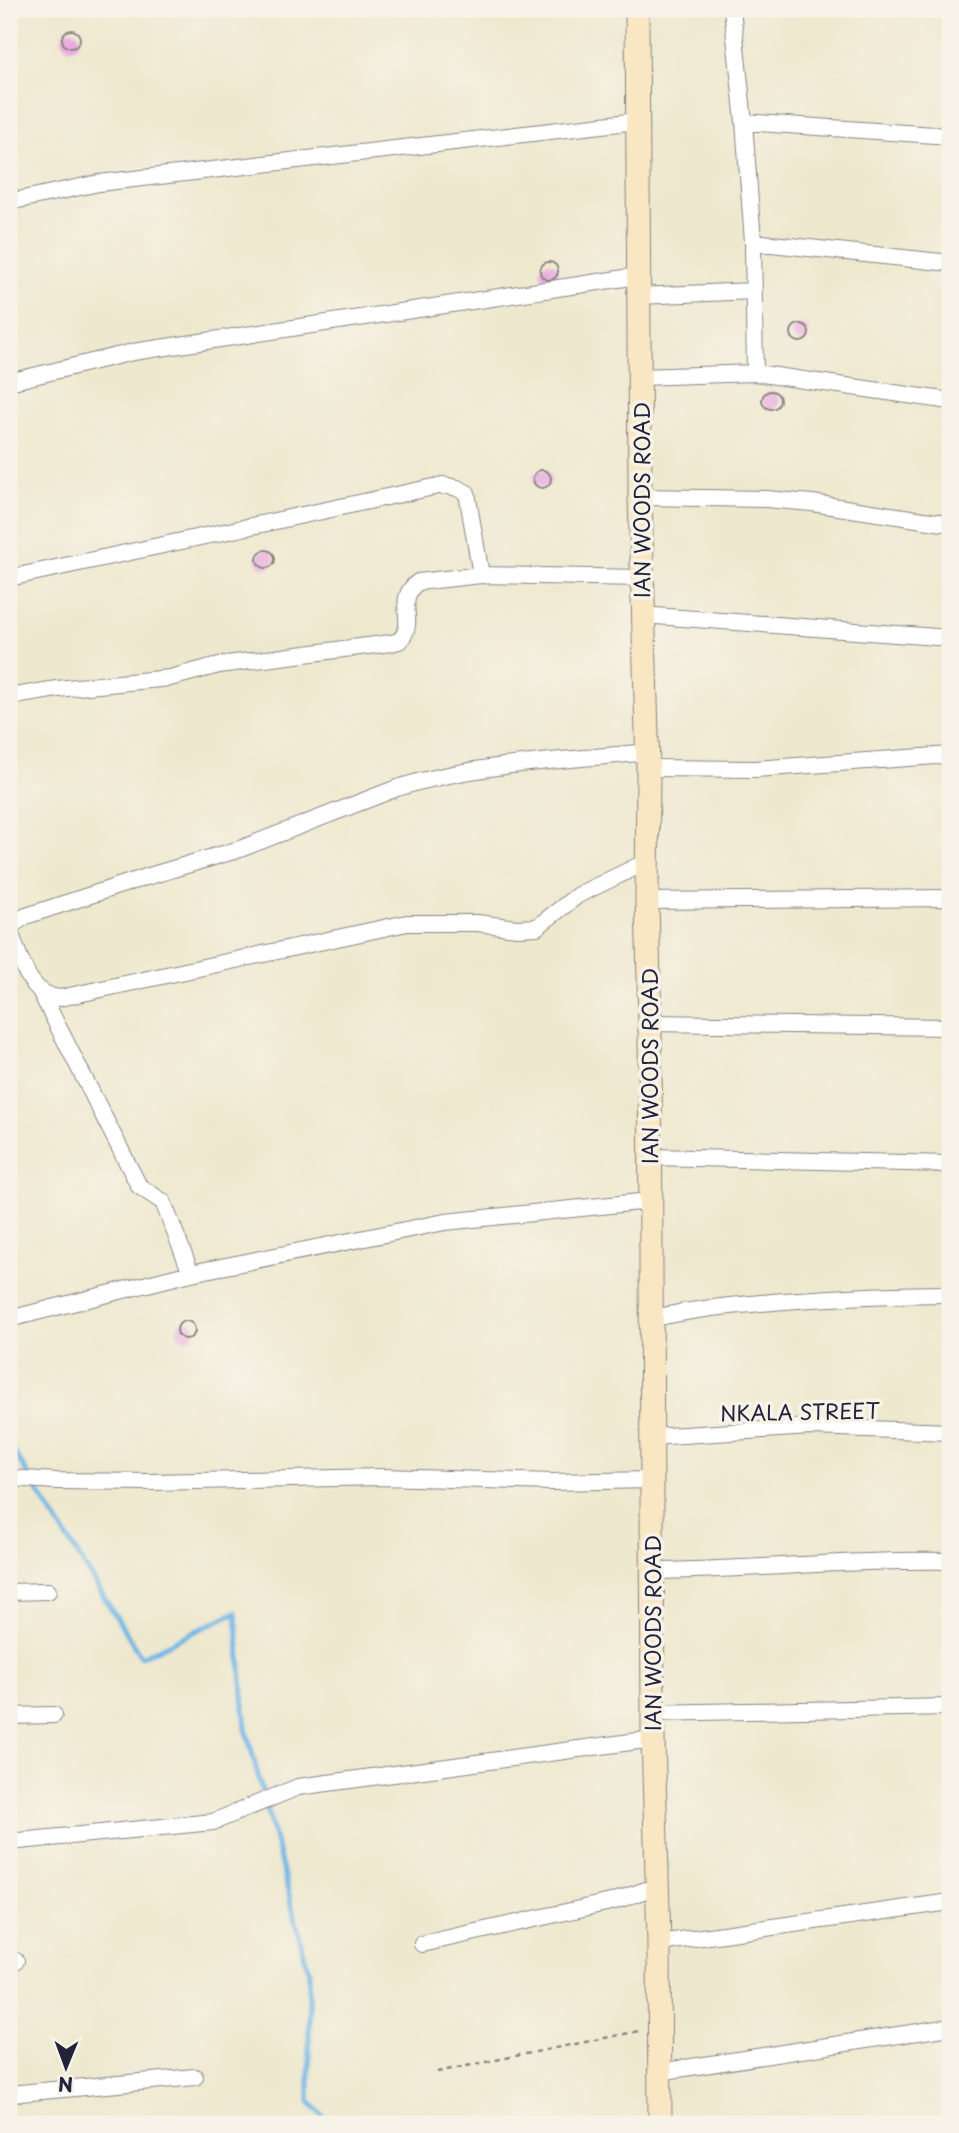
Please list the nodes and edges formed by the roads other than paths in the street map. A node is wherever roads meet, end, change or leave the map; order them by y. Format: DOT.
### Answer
graph roads {
  1 [pos="637,9"];
  2 [pos="732,9"];
  3 [pos="637,121"];
  4 [pos="744,122"];
  5 [pos="950,136"];
  6 [pos="9,202"];
  7 [pos="753,243"];
  8 [pos="950,263"];
  9 [pos="638,286"];
  10 [pos="754,291"];
  11 [pos="755,373"];
  12 [pos="640,377"];
  13 [pos="9,382"];
  14 [pos="950,401"];
  15 [pos="640,497"];
  16 [pos="950,524"];
  17 [pos="481,575"];
  18 [pos="9,578"];
  19 [pos="642,578"];
  20 [pos="642,615"];
  21 [pos="950,638"];
  22 [pos="9,697"];
  23 [pos="950,755"];
  24 [pos="647,760"];
  25 [pos="646,862"];
  26 [pos="950,898"];
  27 [pos="647,901"];
  28 [pos="9,928"];
  29 [pos="41,993"];
  30 [pos="650,1023"];
  31 [pos="950,1027"];
  32 [pos="650,1157"];
  33 [pos="950,1164"];
  34 [pos="649,1201"];
  35 [pos="191,1273"];
  36 [pos="950,1294"];
  37 [pos="9,1319"];
  38 [pos="651,1319"];
  39 [pos="950,1432"];
  40 [pos="651,1437"];
  41 [pos="9,1478"];
  42 [pos="651,1480"];
  43 [pos="950,1561"];
  44 [pos="652,1571"];
  45 [pos="48,1591"];
  46 [pos="9,1592"];
  47 [pos="950,1706"];
  48 [pos="653,1713"];
  49 [pos="54,1715"];
  50 [pos="9,1716"];
  51 [pos="653,1739"];
  52 [pos="9,1842"];
  53 [pos="657,1886"];
  54 [pos="950,1902"];
  55 [pos="659,1943"];
  56 [pos="422,1944"];
  57 [pos="950,2026"];
  58 [pos="659,2072"];
  59 [pos="195,2077"];
  60 [pos="9,2094"];
  61 [pos="660,2124"];
  1 -- 3 [label="street, IAN WOODS ROAD"];
  2 -- 4 [label="street"];
  3 -- 6 [label="street"];
  3 -- 9 [label="street, IAN WOODS ROAD"];
  4 -- 5 [label="street"];
  4 -- 7 [label="street"];
  7 -- 8 [label="street"];
  7 -- 10 [label="street"];
  9 -- 10 [label="street"];
  9 -- 12 [label="street, IAN WOODS ROAD"];
  9 -- 13 [label="street"];
  10 -- 11 [label="street"];
  11 -- 12 [label="street"];
  11 -- 14 [label="street"];
  12 -- 15 [label="street, IAN WOODS ROAD"];
  15 -- 16 [label="street"];
  15 -- 19 [label="street, IAN WOODS ROAD"];
  17 -- 18 [label="street"];
  17 -- 19 [label="street"];
  17 -- 22 [label="street"];
  19 -- 20 [label="street, IAN WOODS ROAD"];
  20 -- 21 [label="street"];
  20 -- 24 [label="street, IAN WOODS ROAD"];
  23 -- 24 [label="street"];
  24 -- 25 [label="street, IAN WOODS ROAD"];
  24 -- 28 [label="street"];
  25 -- 27 [label="street, IAN WOODS ROAD"];
  25 -- 29 [label="street"];
  26 -- 27 [label="street"];
  27 -- 30 [label="street, IAN WOODS ROAD"];
  28 -- 29 [label="street"];
  29 -- 35 [label="street"];
  30 -- 31 [label="street"];
  30 -- 32 [label="street, IAN WOODS ROAD"];
  32 -- 33 [label="street"];
  32 -- 34 [label="street, IAN WOODS ROAD"];
  34 -- 35 [label="street"];
  34 -- 38 [label="street, IAN WOODS ROAD"];
  35 -- 37 [label="street"];
  36 -- 38 [label="street"];
  38 -- 40 [label="street, IAN WOODS ROAD"];
  39 -- 40 [label="street, NKALA STREET"];
  40 -- 42 [label="street, IAN WOODS ROAD"];
  41 -- 42 [label="street"];
  42 -- 44 [label="street, IAN WOODS ROAD"];
  43 -- 44 [label="street"];
  44 -- 48 [label="street, IAN WOODS ROAD"];
  45 -- 46 [label="street"];
  47 -- 48 [label="street"];
  48 -- 51 [label="street, IAN WOODS ROAD"];
  49 -- 50 [label="street"];
  51 -- 52 [label="street"];
  51 -- 53 [label="street, IAN WOODS ROAD"];
  53 -- 55 [label="street, IAN WOODS ROAD"];
  53 -- 56 [label="street"];
  54 -- 55 [label="street"];
  55 -- 58 [label="street, IAN WOODS ROAD"];
  57 -- 58 [label="street"];
  58 -- 61 [label="street, IAN WOODS ROAD"];
  59 -- 60 [label="street"];
}
